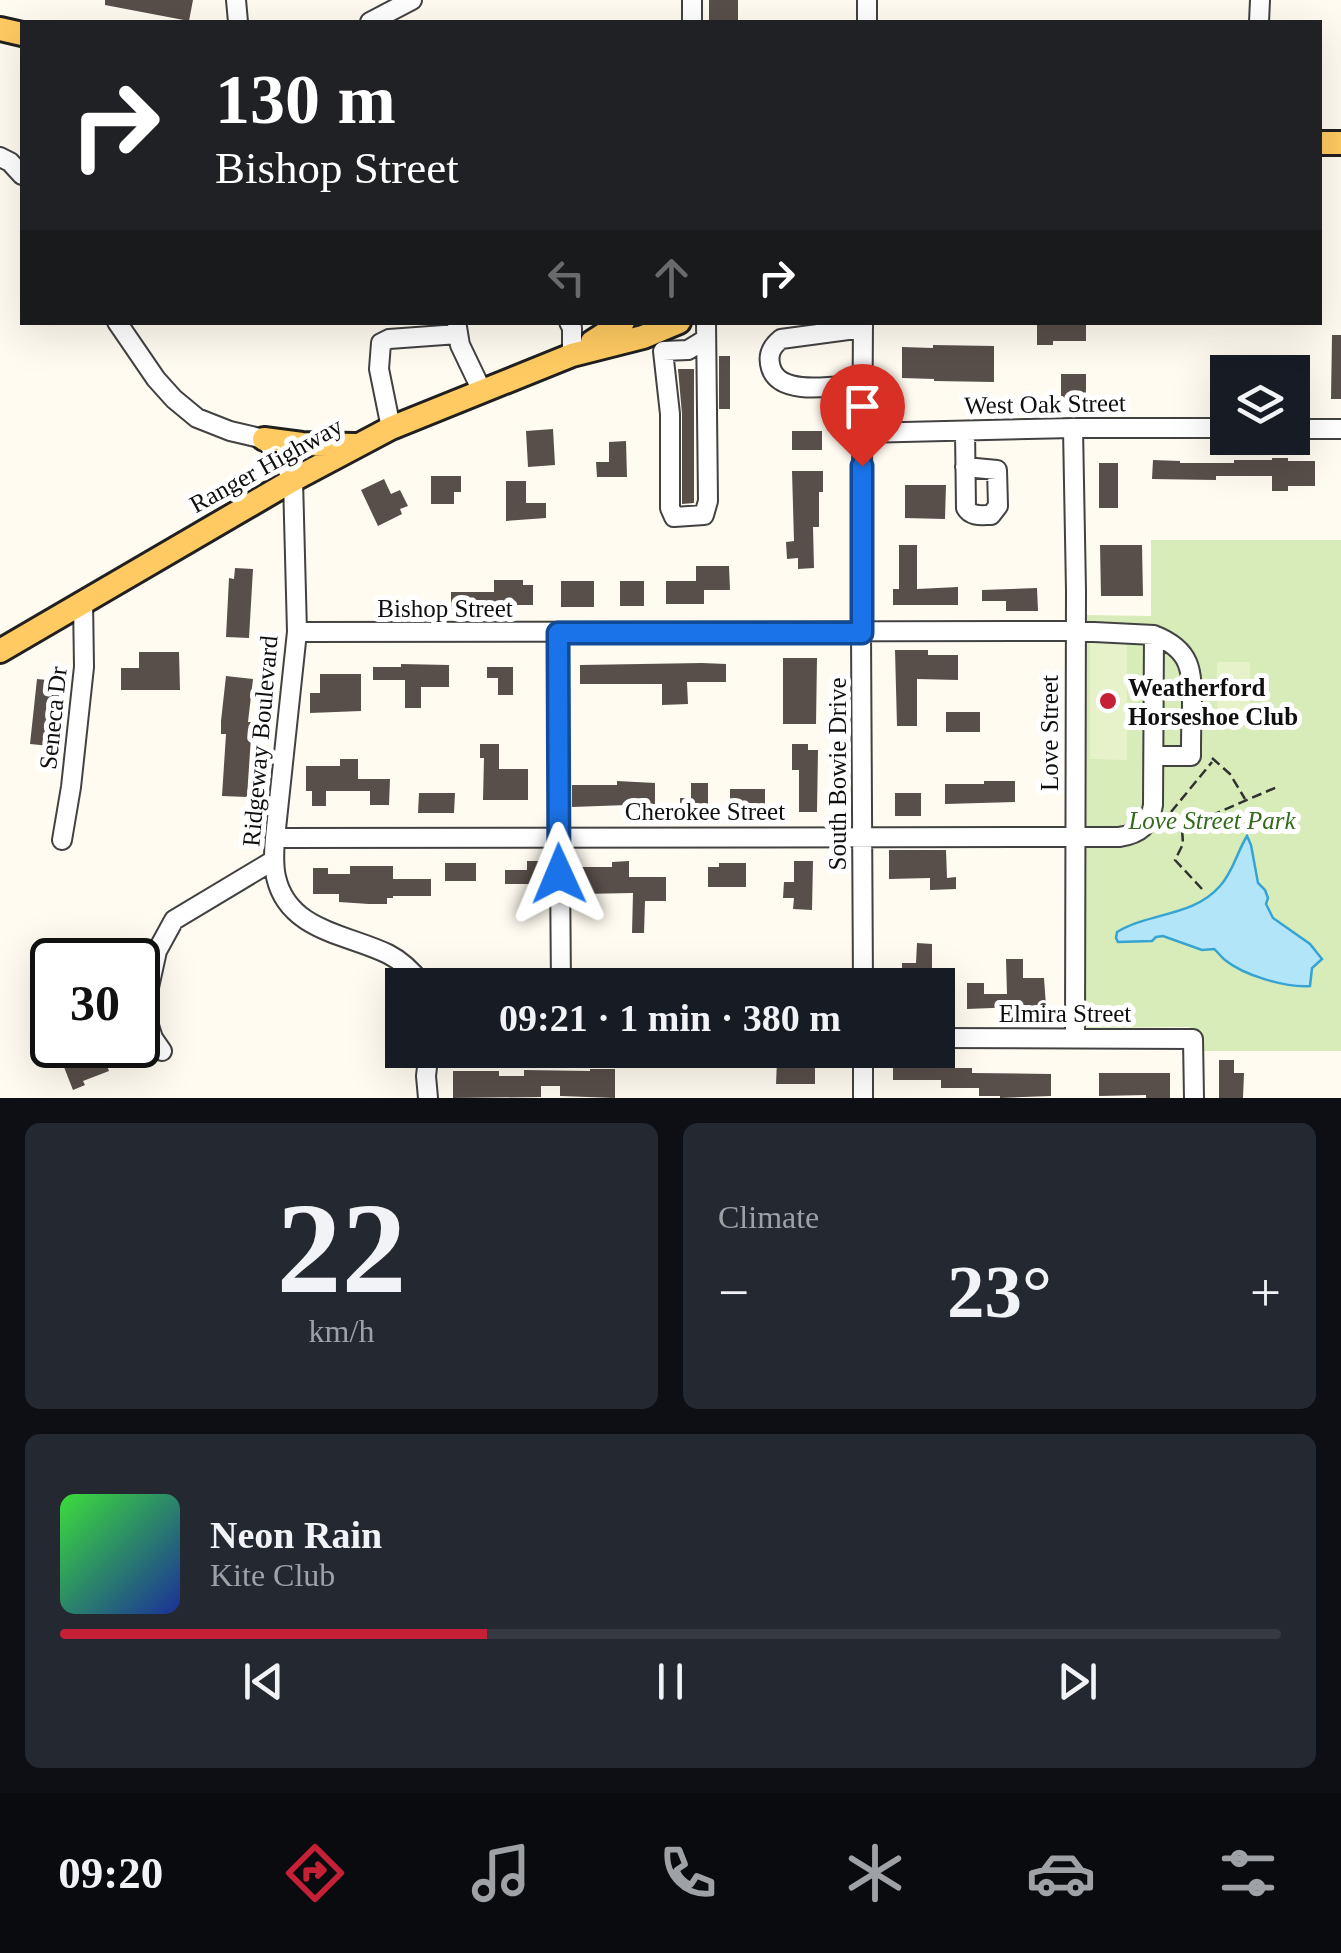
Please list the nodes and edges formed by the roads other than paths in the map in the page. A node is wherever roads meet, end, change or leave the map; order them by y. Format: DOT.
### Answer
graph roads {
  1 [pos="408,1"];
  2 [pos="374,20"];
  3 [pos="0,157"];
  4 [pos="20,173"];
  5 [pos="119,325"];
  6 [pos="614,325"];
  7 [pos="672,325"];
  8 [pos="863,325"];
  9 [pos="457,328"];
  10 [pos="706,331"];
  11 [pos="571,339"];
  12 [pos="863,384"];
  13 [pos="482,391"];
  14 [pos="391,428"];
  15 [pos="1073,428"];
  16 [pos="1210,428"];
  17 [pos="1341,428"];
  18 [pos="1310,429"];
  19 [pos="965,430"];
  20 [pos="862,433"];
  21 [pos="264,440"];
  22 [pos="358,445"];
  23 [pos="966,467"];
  24 [pos="293,480"];
  25 [pos="83,600"];
  26 [pos="1074,631"];
  27 [pos="297,632"];
  28 [pos="558,633"];
  29 [pos="862,633"];
  30 [pos="1154,635"];
  31 [pos="0,651"];
  32 [pos="1154,756"];
  33 [pos="559,836"];
  34 [pos="862,836"];
  35 [pos="1074,836"];
  36 [pos="275,838"];
  37 [pos="62,840"];
  38 [pos="274,860"];
  39 [pos="410,968"];
  40 [pos="561,968"];
  41 [pos="863,968"];
  42 [pos="955,1038"];
  43 [pos="1075,1038"];
  44 [pos="162,1051"];
  45 [pos="427,1068"];
  46 [pos="863,1068"];
  47 [pos="428,1098"];
  48 [pos="864,1098"];
  49 [pos="1194,1098"];
  1 -- 2 [label="street"];
  3 -- 4 [label="street"];
  5 -- 21 [label="street"];
  6 -- 11 [label="main road, Ranger Highway"];
  7 -- 11 [label="main road, Ranger Highway"];
  8 -- 12 [label="street, South Bowie Drive"];
  8 -- 12 [label="street"];
  9 -- 13 [label="street"];
  9 -- 14 [label="street"];
  10 -- 10 [label="street"];
  11 -- 13 [label="main road, Ranger Highway"];
  12 -- 20 [label="street, South Bowie Drive"];
  13 -- 14 [label="main road, Ranger Highway"];
  14 -- 22 [label="main road, Ranger Highway"];
  15 -- 16 [label="street, West Oak Street"];
  15 -- 19 [label="street, West Oak Street"];
  15 -- 26 [label="street, Love Street"];
  17 -- 18 [label="street"];
  19 -- 20 [label="street, West Oak Street"];
  19 -- 23 [label="street"];
  20 -- 29 [label="street, South Bowie Drive"];
  21 -- 22 [label="main road"];
  21 -- 24 [label="street"];
  22 -- 24 [label="main road, Ranger Highway"];
  24 -- 25 [label="main road, Ranger Highway"];
  24 -- 27 [label="street, Ridgeway Boulevard"];
  25 -- 31 [label="main road, Ranger Highway"];
  25 -- 37 [label="street, Seneca Dr"];
  26 -- 29 [label="street, Bishop Street"];
  26 -- 30 [label="street, Bishop Street"];
  26 -- 35 [label="street, Love Street"];
  27 -- 28 [label="street, Bishop Street"];
  27 -- 36 [label="street, Ridgeway Boulevard"];
  28 -- 29 [label="street, Bishop Street"];
  28 -- 33 [label="street"];
  29 -- 34 [label="street, South Bowie Drive"];
  30 -- 32 [label="street"];
  30 -- 32 [label="street"];
  32 -- 35 [label="street, Cherokee Street"];
  33 -- 34 [label="street, Cherokee Street"];
  33 -- 36 [label="street, Cherokee Street"];
  33 -- 40 [label="street"];
  34 -- 35 [label="street, Cherokee Street"];
  34 -- 41 [label="street, South Bowie Drive"];
  35 -- 43 [label="street, Love Street"];
  36 -- 38 [label="street, Ridgeway Boulevard"];
  38 -- 39 [label="street, Ridgeway Boulevard"];
  38 -- 44 [label="street"];
  42 -- 43 [label="street, Elmira Street"];
  43 -- 49 [label="street, Elmira Street"];
  45 -- 47 [label="street"];
  46 -- 48 [label="street"];
}
